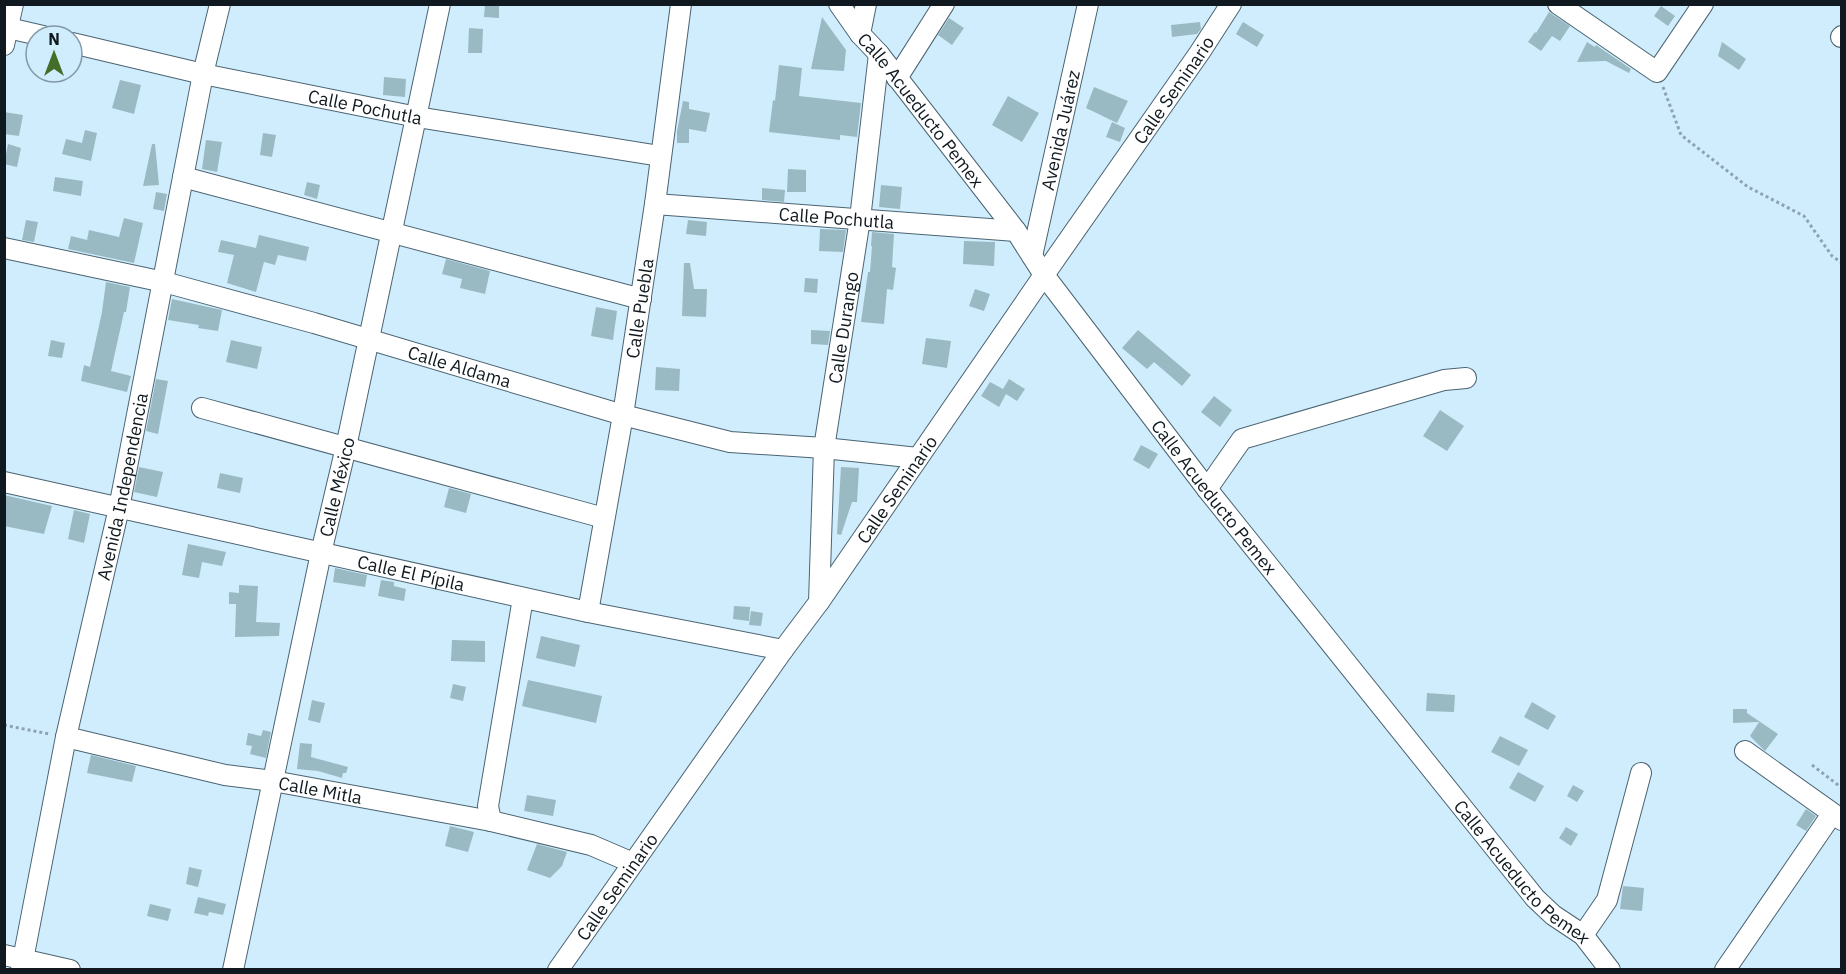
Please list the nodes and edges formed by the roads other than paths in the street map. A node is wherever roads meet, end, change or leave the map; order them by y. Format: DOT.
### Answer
graph roads {
  1 [pos="13,4"];
  2 [pos="220,4"];
  3 [pos="440,4"];
  4 [pos="681,4"];
  5 [pos="839,4"];
  6 [pos="866,4"];
  7 [pos="944,4"];
  8 [pos="1088,4"];
  9 [pos="1231,4"];
  10 [pos="1558,4"];
  11 [pos="1703,4"];
  12 [pos="6,33"];
  13 [pos="24,34"];
  14 [pos="860,34"];
  15 [pos="84,46"];
  16 [pos="879,54"];
  17 [pos="203,74"];
  18 [pos="897,78"];
  19 [pos="417,117"];
  20 [pos="660,156"];
  21 [pos="183,177"];
  22 [pos="654,204"];
  23 [pos="860,219"];
  24 [pos="1016,231"];
  25 [pos="392,233"];
  26 [pos="4,248"];
  27 [pos="1032,256"];
  28 [pos="1044,275"];
  29 [pos="164,282"];
  30 [pos="641,298"];
  31 [pos="369,340"];
  32 [pos="1466,378"];
  33 [pos="202,408"];
  34 [pos="623,415"];
  35 [pos="346,447"];
  36 [pos="824,448"];
  37 [pos="918,458"];
  38 [pos="4,482"];
  39 [pos="1207,489"];
  40 [pos="119,508"];
  41 [pos="604,518"];
  42 [pos="321,553"];
  43 [pos="523,598"];
  44 [pos="819,602"];
  45 [pos="588,612"];
  46 [pos="783,650"];
  47 [pos="66,737"];
  48 [pos="1745,751"];
  49 [pos="1641,773"];
  50 [pos="273,781"];
  51 [pos="1837,817"];
  52 [pos="491,821"];
  53 [pos="633,863"];
  54 [pos="1583,935"];
  55 [pos="16,961"];
  56 [pos="70,969"];
  57 [pos="233,969"];
  58 [pos="558,969"];
  59 [pos="1610,969"];
  60 [pos="1725,969"];
  1 -- 12 [label="street"];
  2 -- 17 [label="street, Avenida Independencia"];
  3 -- 19 [label="street, Calle México"];
  4 -- 20 [label="street, Calle Puebla"];
  5 -- 14 [label="street, Calle Acueducto Pemex"];
  6 -- 14 [label="street"];
  7 -- 18 [label="street"];
  8 -- 27 [label="street, Avenida Juárez"];
  9 -- 28 [label="street, Calle Seminario"];
  10 -- 11 [label="street"];
  12 -- 13 [label="street"];
  14 -- 16 [label="street, Calle Acueducto Pemex"];
  15 -- 17 [label="street, Calle Pochutla"];
  16 -- 18 [label="street, Calle Acueducto Pemex"];
  16 -- 23 [label="street, Calle Durango"];
  17 -- 19 [label="street, Calle Pochutla"];
  17 -- 21 [label="street, Avenida Independencia"];
  18 -- 24 [label="street, Calle Acueducto Pemex"];
  19 -- 20 [label="street, Calle Pochutla"];
  19 -- 25 [label="street, Calle México"];
  20 -- 22 [label="street, Calle Puebla"];
  21 -- 25 [label="street"];
  21 -- 29 [label="street, Avenida Independencia"];
  22 -- 23 [label="street, Calle Pochutla"];
  22 -- 30 [label="street, Calle Puebla"];
  23 -- 24 [label="street, Calle Pochutla"];
  23 -- 36 [label="street, Calle Durango"];
  24 -- 27 [label="street, Calle Acueducto Pemex"];
  25 -- 30 [label="street"];
  25 -- 31 [label="street, Calle México"];
  26 -- 29 [label="street, Calle Aldama"];
  27 -- 28 [label="street, Calle Acueducto Pemex"];
  28 -- 37 [label="street, Calle Seminario"];
  28 -- 39 [label="street, Calle Acueducto Pemex"];
  29 -- 31 [label="street, Calle Aldama"];
  29 -- 40 [label="street, Avenida Independencia"];
  30 -- 34 [label="street, Calle Puebla"];
  31 -- 34 [label="street, Calle Aldama"];
  31 -- 35 [label="street, Calle México"];
  32 -- 39 [label="street"];
  33 -- 35 [label="street"];
  34 -- 36 [label="street, Calle Aldama"];
  34 -- 41 [label="street, Calle Puebla"];
  35 -- 41 [label="street"];
  35 -- 42 [label="street, Calle México"];
  36 -- 37 [label="street, Calle Aldama"];
  36 -- 44 [label="street, Calle Durango"];
  37 -- 44 [label="street, Calle Seminario"];
  38 -- 40 [label="street, Calle El Pípila"];
  39 -- 54 [label="street, Calle Acueducto Pemex"];
  40 -- 42 [label="street, Calle El Pípila"];
  40 -- 47 [label="street, Avenida Independencia"];
  41 -- 45 [label="street, Calle Puebla"];
  42 -- 43 [label="street, Calle El Pípila"];
  42 -- 50 [label="street, Calle México"];
  43 -- 45 [label="street, Calle El Pípila"];
  43 -- 52 [label="street"];
  44 -- 46 [label="street, Calle Seminario"];
  45 -- 46 [label="street, Calle El Pípila"];
  46 -- 53 [label="street, Calle Seminario"];
  47 -- 50 [label="street, Calle Mitla"];
  47 -- 55 [label="street, Avenida Independencia"];
  48 -- 51 [label="street"];
  49 -- 54 [label="street"];
  50 -- 52 [label="street, Calle Mitla"];
  50 -- 57 [label="street, Calle México"];
  51 -- 60 [label="street"];
  52 -- 53 [label="street, Calle Mitla"];
  53 -- 58 [label="street, Calle Seminario"];
  54 -- 59 [label="street, Calle Acueducto Pemex"];
  55 -- 56 [label="street"];
}
